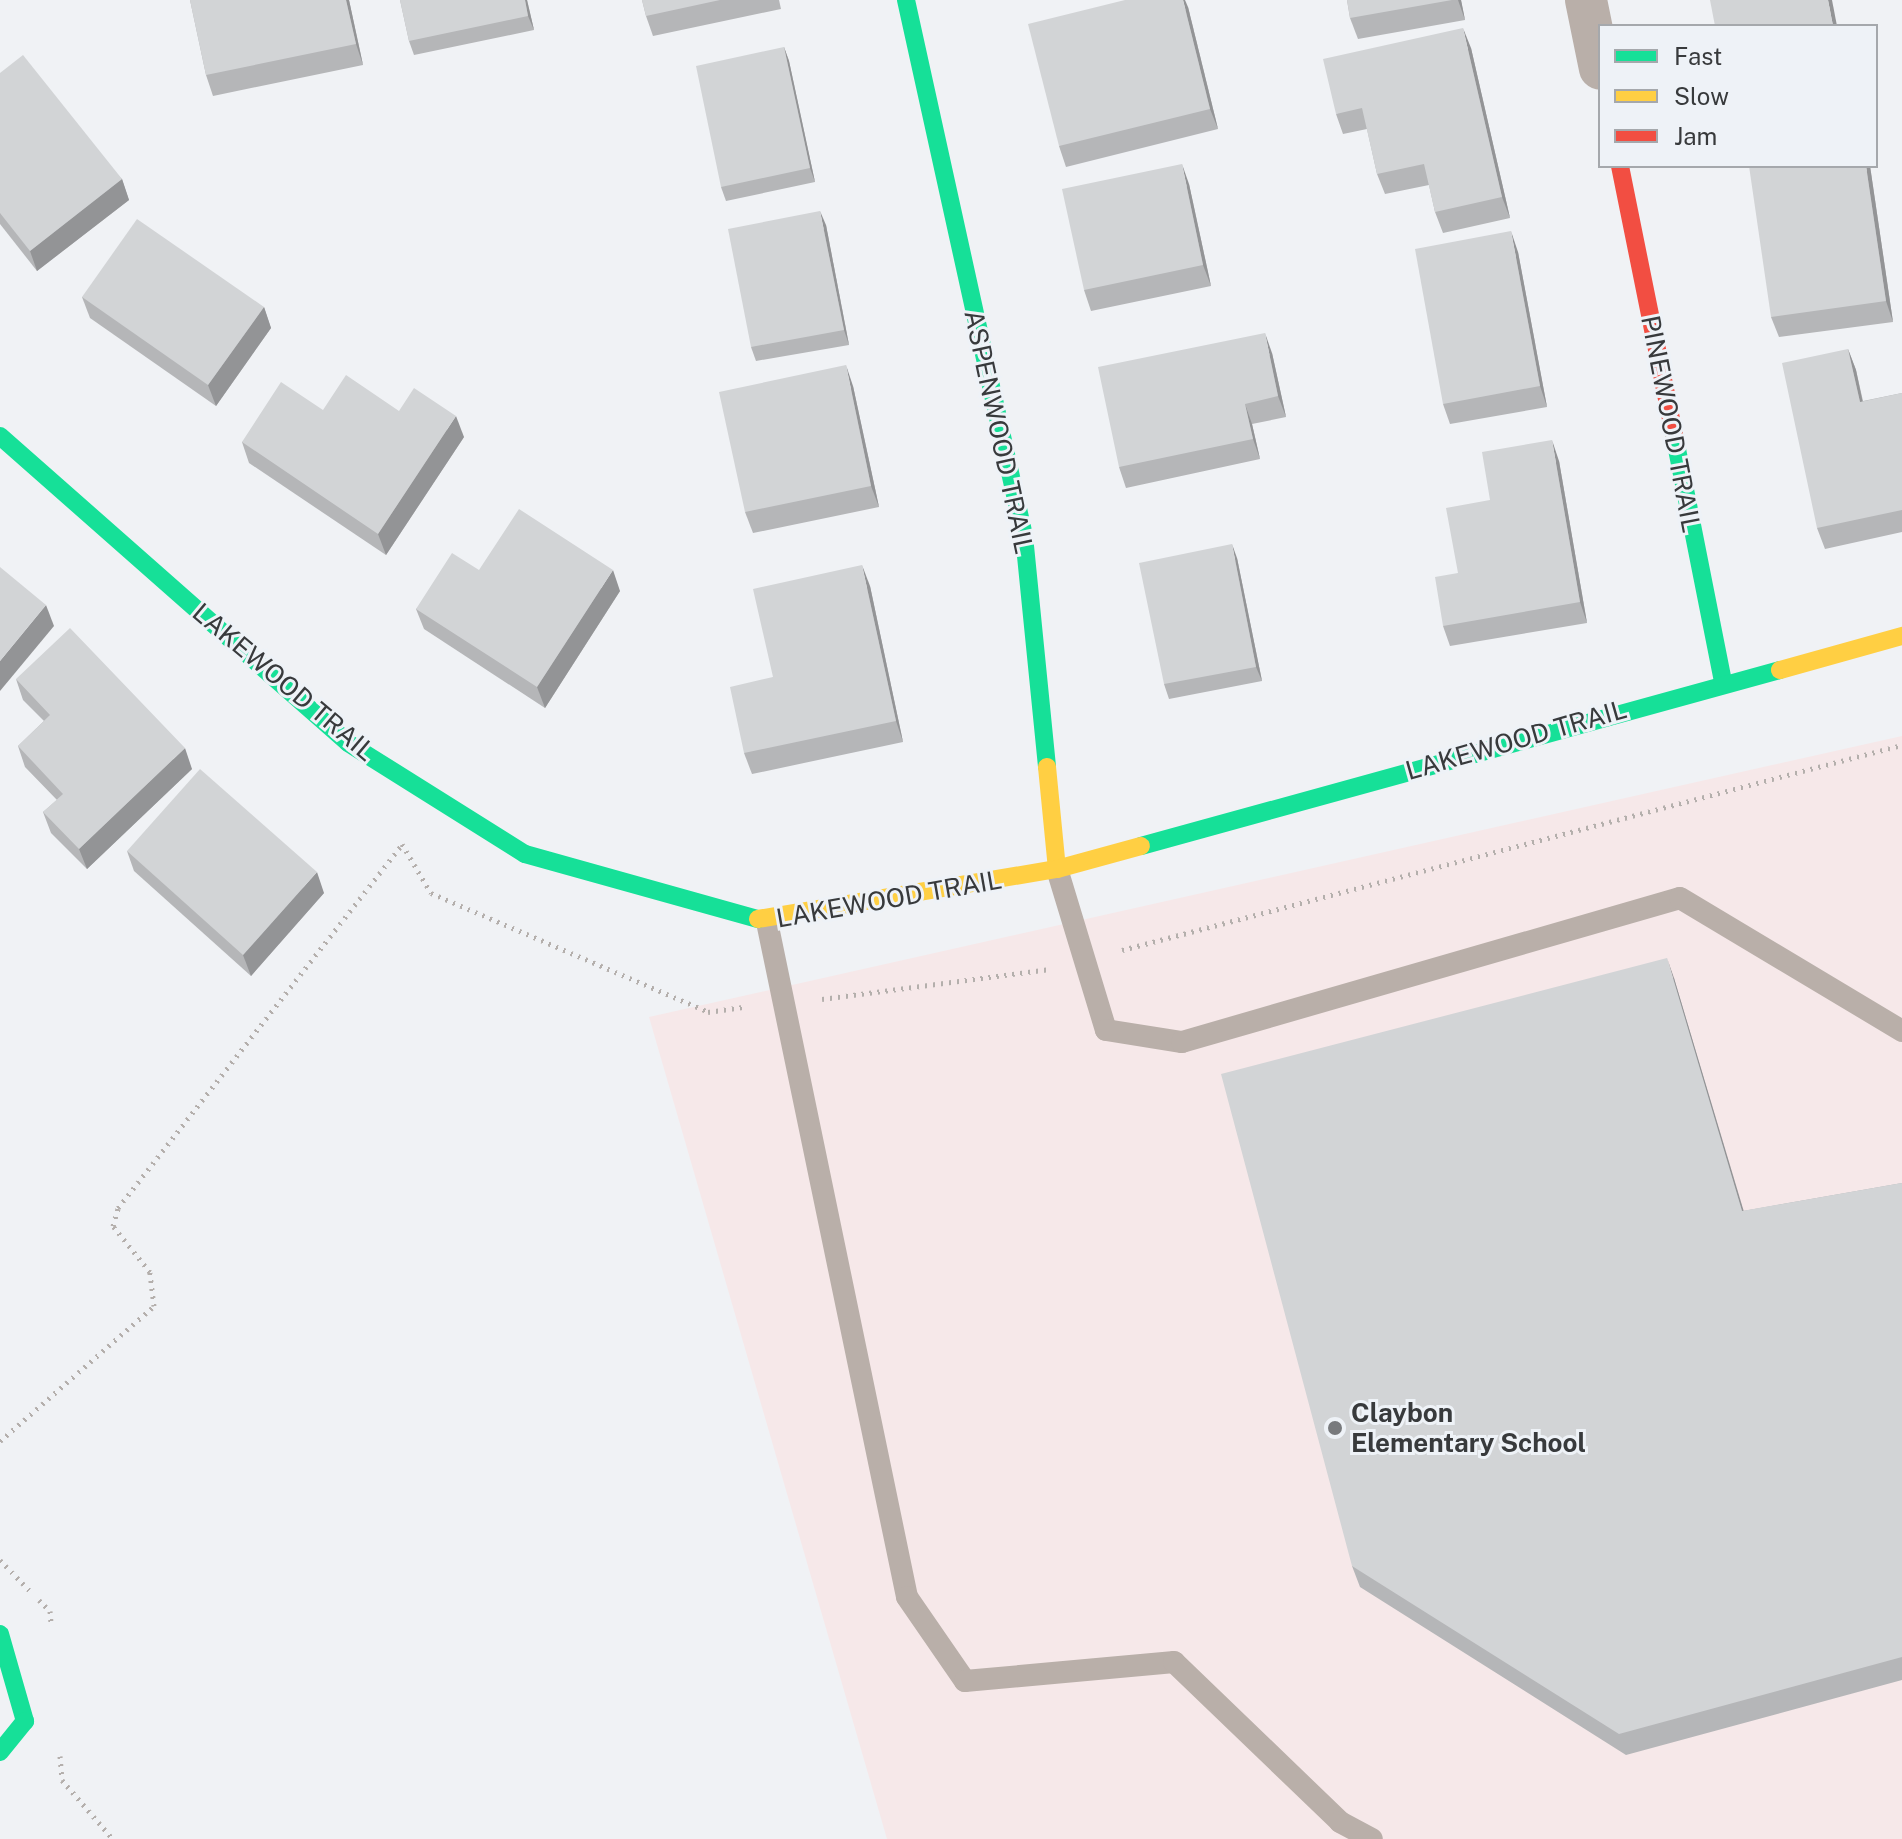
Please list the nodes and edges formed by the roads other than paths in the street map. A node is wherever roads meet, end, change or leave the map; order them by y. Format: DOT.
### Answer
graph roads {
  1 [pos="906,0"];
  2 [pos="1586,0"];
  3 [pos="1598,59"];
  4 [pos="1620,168"];
  5 [pos="0,436"];
  6 [pos="1902,636"];
  7 [pos="1723,681"];
  8 [pos="1057,869"];
  9 [pos="767,922"];
  10 [pos="1902,1031"];
  11 [pos="0,1634"];
  12 [pos="0,1752"];
  13 [pos="1372,1839"];
  1 -- 8 [label="street, ASPENWOOD TRAIL"];
  2 -- 3 [label="street"];
  4 -- 7 [label="street, PINEWOOD TRAIL"];
  5 -- 9 [label="street, LAKEWOOD TRAIL"];
  6 -- 7 [label="street, LAKEWOOD TRAIL"];
  7 -- 8 [label="street, LAKEWOOD TRAIL"];
  8 -- 9 [label="street, LAKEWOOD TRAIL"];
  8 -- 10 [label="lane"];
  9 -- 13 [label="lane"];
  11 -- 12 [label="street"];
}
